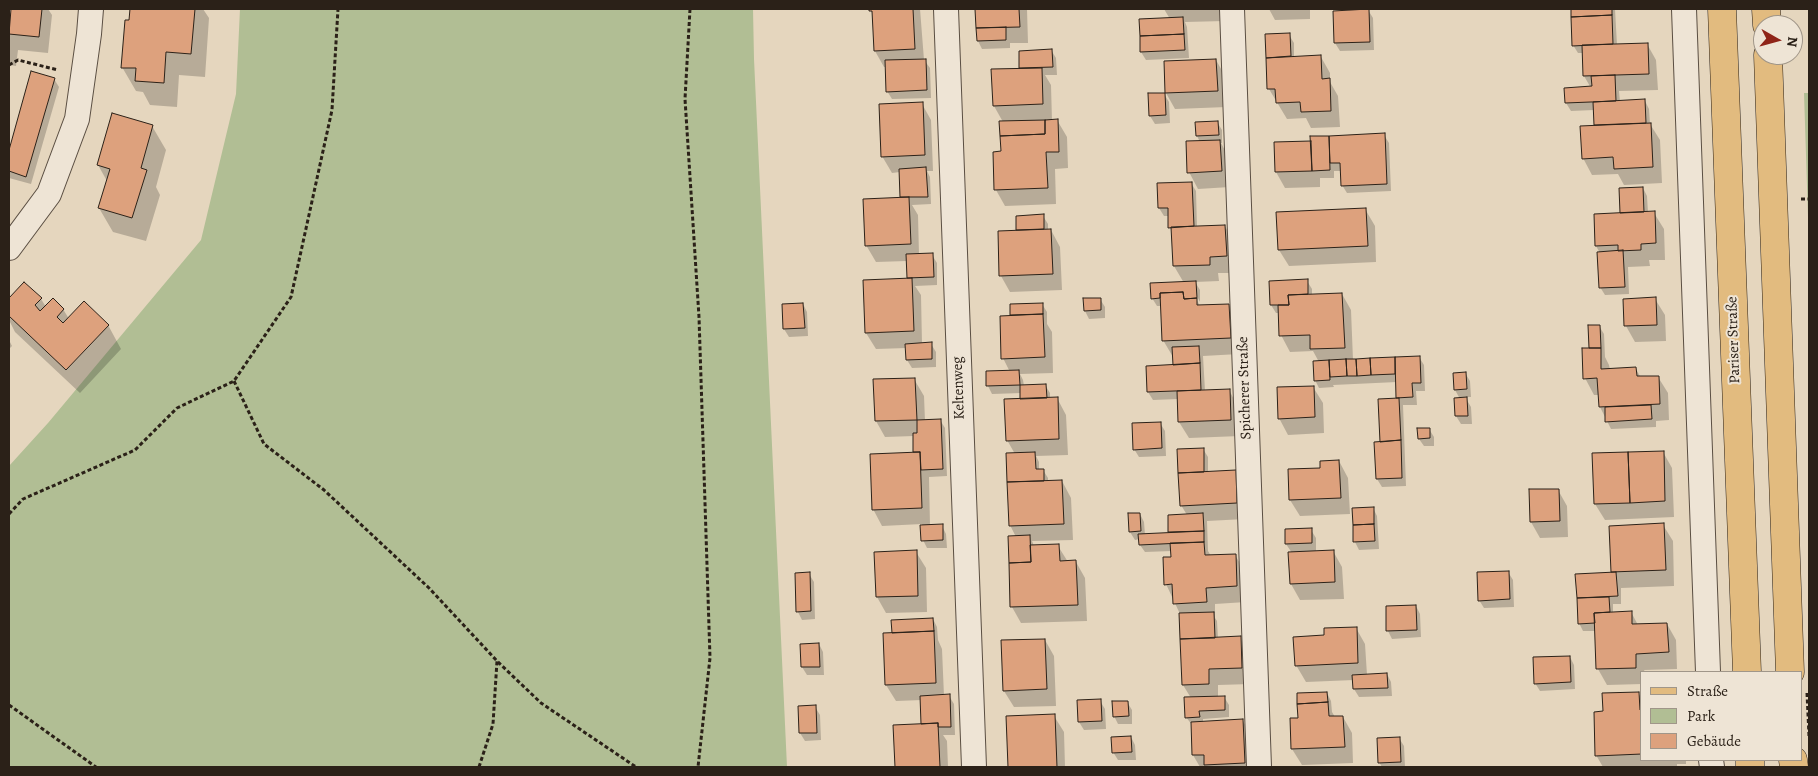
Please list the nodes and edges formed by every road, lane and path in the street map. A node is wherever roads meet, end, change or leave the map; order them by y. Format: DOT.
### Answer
graph roads {
  1 [pos="91,9"];
  2 [pos="338,9"];
  3 [pos="690,9"];
  4 [pos="946,9"];
  5 [pos="1232,9"];
  6 [pos="1684,9"];
  7 [pos="1722,9"];
  8 [pos="9,64"];
  9 [pos="1768,65"];
  10 [pos="62,71"];
  11 [pos="9,248"];
  12 [pos="234,381"];
  13 [pos="9,514"];
  14 [pos="496,661"];
  15 [pos="1708,671"];
  16 [pos="1746,671"];
  17 [pos="1790,671"];
  18 [pos="9,705"];
  19 [pos="96,767"];
  20 [pos="479,767"];
  21 [pos="636,767"];
  22 [pos="698,767"];
  23 [pos="974,767"];
  24 [pos="1259,767"];
  1 -- 11 [label="street"];
  2 -- 12 [label="path"];
  3 -- 22 [label="path"];
  4 -- 23 [label="street, Keltenweg"];
  5 -- 24 [label="street, Spicherer Straße"];
  6 -- 15 [label="street"];
  7 -- 16 [label="main road, Pariser Straße"];
  8 -- 10 [label="path"];
  9 -- 17 [label="main road"];
  12 -- 13 [label="path"];
  12 -- 14 [label="path"];
  14 -- 20 [label="path"];
  14 -- 21 [label="path"];
  18 -- 19 [label="path"];
}
